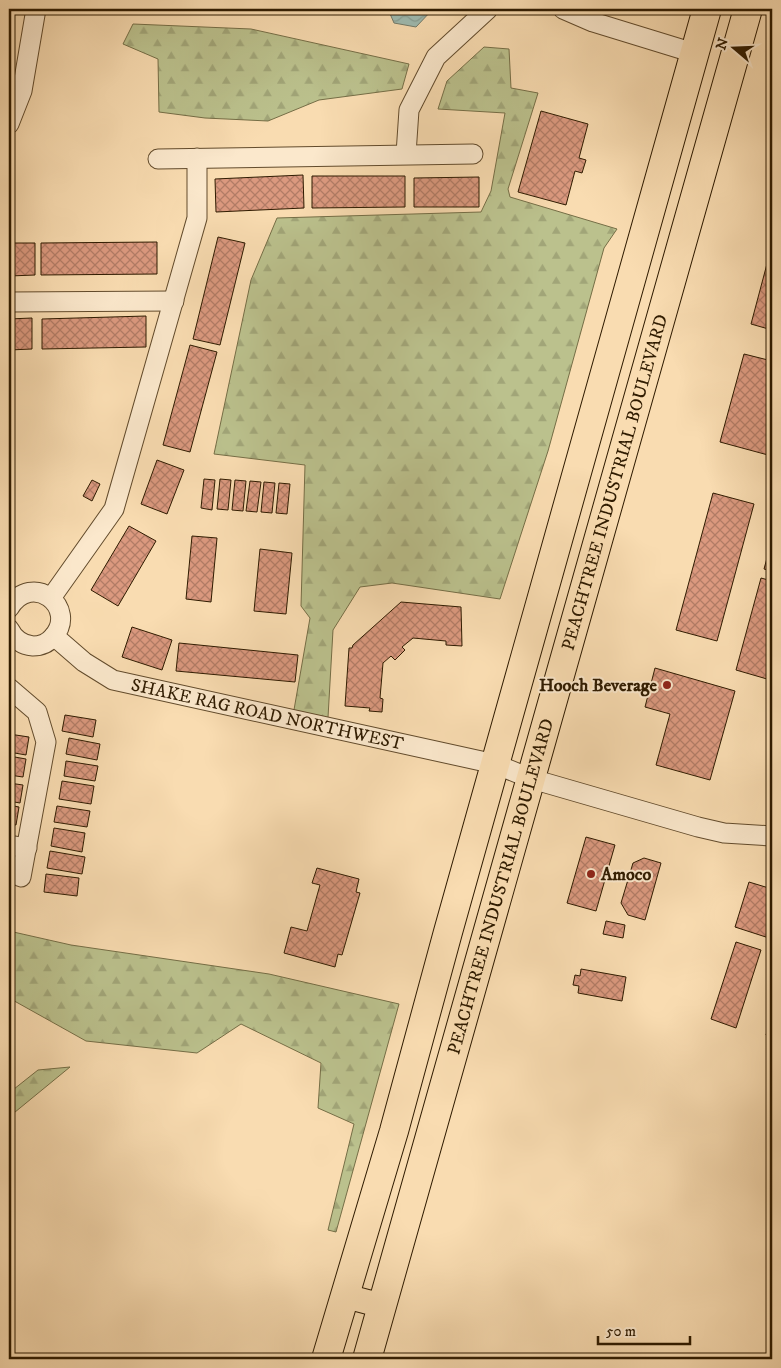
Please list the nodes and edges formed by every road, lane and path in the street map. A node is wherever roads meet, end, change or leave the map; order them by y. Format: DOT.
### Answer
graph roads {
  1 [pos="36,9"];
  2 [pos="488,9"];
  3 [pos="563,9"];
  4 [pos="707,9"];
  5 [pos="748,9"];
  6 [pos="694,54"];
  7 [pos="9,124"];
  8 [pos="406,154"];
  9 [pos="473,154"];
  10 [pos="197,158"];
  11 [pos="158,159"];
  12 [pos="174,301"];
  13 [pos="9,302"];
  14 [pos="51,598"];
  15 [pos="10,603"];
  16 [pos="54,636"];
  17 [pos="11,640"];
  18 [pos="9,688"];
  19 [pos="495,764"];
  20 [pos="532,779"];
  21 [pos="772,836"];
  22 [pos="9,845"];
  23 [pos="27,848"];
  24 [pos="21,877"];
  25 [pos="345,1296"];
  26 [pos="383,1306"];
  27 [pos="326,1359"];
  28 [pos="367,1359"];
  1 -- 7 [label="street"];
  2 -- 8 [label="street"];
  3 -- 6 [label="street"];
  4 -- 6 [label="highway, PEACHTREE INDUSTRIAL BOULEVARD"];
  5 -- 20 [label="highway, PEACHTREE INDUSTRIAL BOULEVARD"];
  6 -- 19 [label="highway, PEACHTREE INDUSTRIAL BOULEVARD"];
  8 -- 9 [label="street"];
  8 -- 10 [label="street"];
  10 -- 11 [label="street"];
  10 -- 12 [label="street"];
  12 -- 13 [label="street"];
  12 -- 14 [label="street"];
  14 -- 15 [label="street"];
  14 -- 16 [label="street"];
  16 -- 17 [label="street"];
  16 -- 19 [label="street, SHAKE RAG ROAD NORTHWEST"];
  18 -- 23 [label="street"];
  19 -- 20 [label="street, SHAKE RAG ROAD NORTHWEST"];
  19 -- 25 [label="highway, PEACHTREE INDUSTRIAL BOULEVARD"];
  20 -- 21 [label="street, SHAKE RAG ROAD NORTHWEST"];
  20 -- 26 [label="highway, PEACHTREE INDUSTRIAL BOULEVARD"];
  22 -- 23 [label="street"];
  23 -- 24 [label="street"];
  25 -- 26 [label="main road"];
  25 -- 27 [label="highway, PEACHTREE INDUSTRIAL BOULEVARD"];
  26 -- 28 [label="highway, PEACHTREE INDUSTRIAL BOULEVARD"];
}
